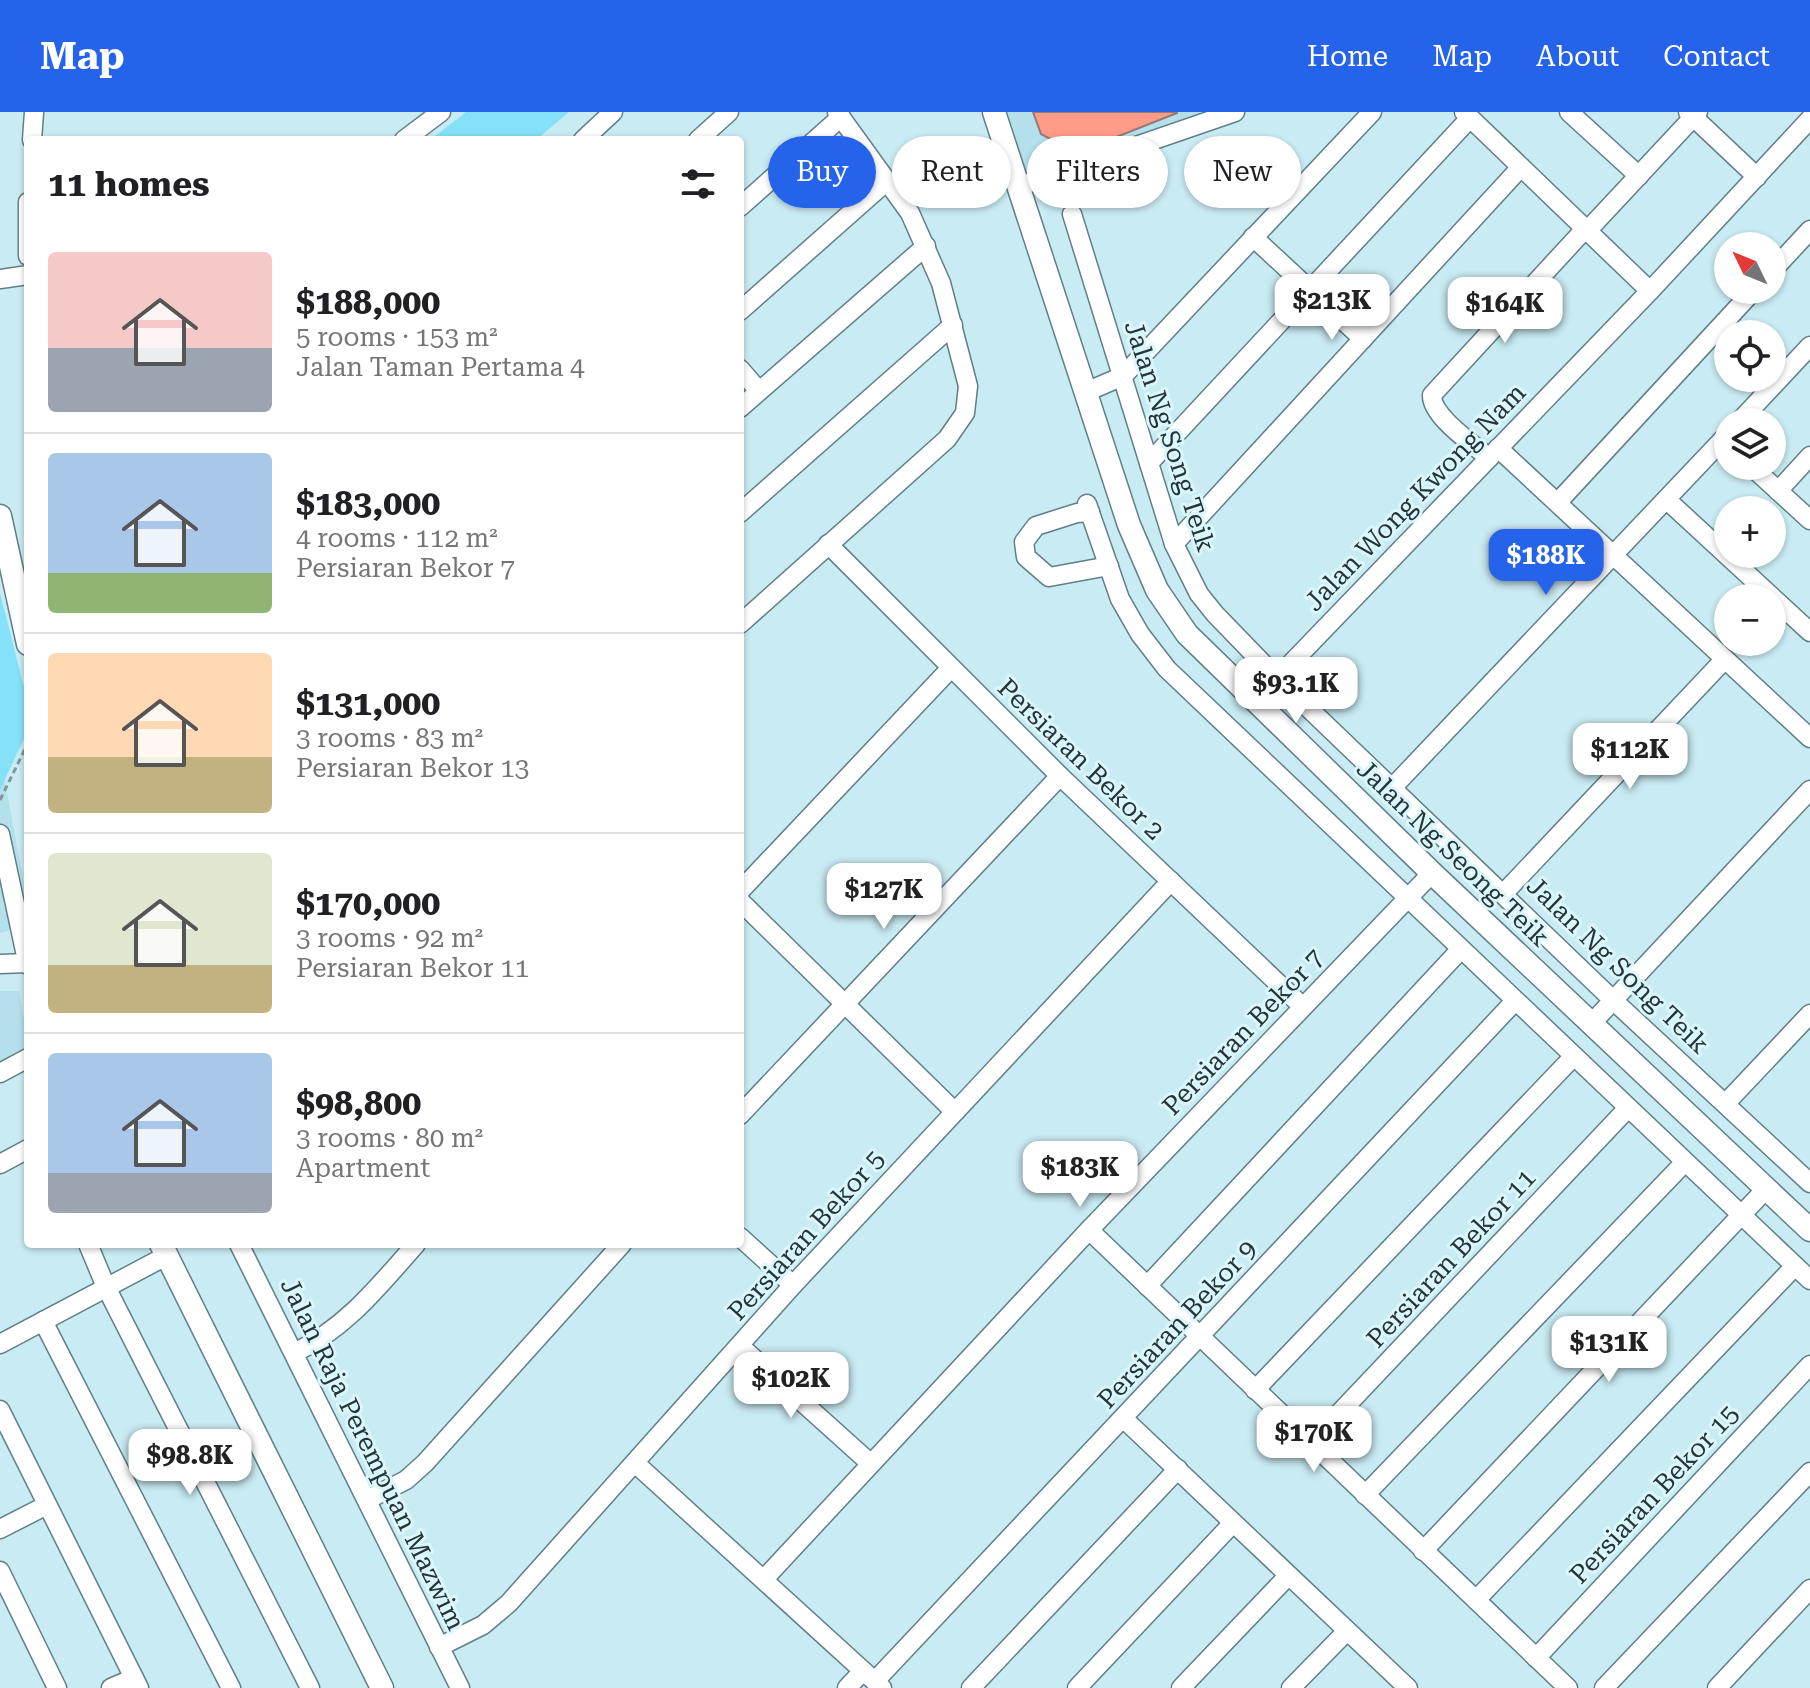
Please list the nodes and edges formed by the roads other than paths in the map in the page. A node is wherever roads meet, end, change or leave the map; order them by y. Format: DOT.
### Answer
graph roads {
  1 [pos="34,112"];
  2 [pos="441,112"];
  3 [pos="613,112"];
  4 [pos="729,112"];
  5 [pos="994,112"];
  6 [pos="1235,112"];
  7 [pos="1372,112"];
  8 [pos="1569,112"];
  9 [pos="1693,114"];
  10 [pos="839,115"];
  11 [pos="1467,115"];
  12 [pos="1810,119"];
  13 [pos="32,136"];
  14 [pos="409,136"];
  15 [pos="587,136"];
  16 [pos="702,136"];
  17 [pos="1521,167"];
  18 [pos="1639,176"];
  19 [pos="1757,177"];
  20 [pos="887,181"];
  21 [pos="1020,186"];
  22 [pos="744,203"];
  23 [pos="1072,214"];
  24 [pos="1586,230"];
  25 [pos="1810,230"];
  26 [pos="1253,237"];
  27 [pos="926,246"];
  28 [pos="1786,256"];
  29 [pos="24,276"];
  30 [pos="0,279"];
  31 [pos="1310,289"];
  32 [pos="1650,291"];
  33 [pos="1741,304"];
  34 [pos="744,307"];
  35 [pos="953,325"];
  36 [pos="1363,339"];
  37 [pos="1810,346"];
  38 [pos="744,374"];
  39 [pos="1123,376"];
  40 [pos="759,391"];
  41 [pos="1086,392"];
  42 [pos="744,404"];
  43 [pos="1752,408"];
  44 [pos="1714,451"];
  45 [pos="1493,453"];
  46 [pos="1810,456"];
  47 [pos="1149,463"];
  48 [pos="1766,480"];
  49 [pos="1778,491"];
  50 [pos="1667,500"];
  51 [pos="1558,502"];
  52 [pos="744,509"];
  53 [pos="0,516"];
  54 [pos="1810,520"];
  55 [pos="828,544"];
  56 [pos="1174,544"];
  57 [pos="1614,556"];
  58 [pos="1109,566"];
  59 [pos="744,615"];
  60 [pos="24,626"];
  61 [pos="1810,632"];
  62 [pos="1724,660"];
  63 [pos="950,669"];
  64 [pos="1277,678"];
  65 [pos="1253,700"];
  66 [pos="1810,738"];
  67 [pos="1060,776"];
  68 [pos="1392,788"];
  69 [pos="1810,790"];
  70 [pos="0,834"];
  71 [pos="1432,873"];
  72 [pos="1171,881"];
  73 [pos="744,887"];
  74 [pos="1504,893"];
  75 [pos="1409,898"];
  76 [pos="744,905"];
  77 [pos="24,945"];
  78 [pos="1461,949"];
  79 [pos="0,964"];
  80 [pos="24,964"];
  81 [pos="1515,1001"];
  82 [pos="1614,1001"];
  83 [pos="843,1004"];
  84 [pos="1302,1006"];
  85 [pos="1810,1014"];
  86 [pos="1592,1023"];
  87 [pos="1574,1056"];
  88 [pos="24,1060"];
  89 [pos="0,1073"];
  90 [pos="1726,1103"];
  91 [pos="1628,1108"];
  92 [pos="744,1111"];
  93 [pos="955,1112"];
  94 [pos="24,1151"];
  95 [pos="1685,1162"];
  96 [pos="0,1164"];
  97 [pos="1810,1183"];
  98 [pos="1766,1189"];
  99 [pos="1740,1215"];
  100 [pos="1089,1230"];
  101 [pos="1810,1230"];
  102 [pos="744,1241"];
  103 [pos="90,1248"];
  104 [pos="241,1248"];
  105 [pos="412,1248"];
  106 [pos="618,1248"];
  107 [pos="163,1250"];
  108 [pos="1795,1266"];
  109 [pos="1810,1280"];
  110 [pos="793,1285"];
  111 [pos="1147,1286"];
  112 [pos="106,1287"];
  113 [pos="43,1321"];
  114 [pos="1200,1336"];
  115 [pos="0,1344"];
  116 [pos="740,1346"];
  117 [pos="294,1353"];
  118 [pos="1810,1365"];
  119 [pos="1255,1390"];
  120 [pos="0,1410"];
  121 [pos="1124,1419"];
  122 [pos="1311,1443"];
  123 [pos="7,1444"];
  124 [pos="635,1463"];
  125 [pos="870,1463"];
  126 [pos="1178,1469"];
  127 [pos="1810,1472"];
  128 [pos="1365,1495"];
  129 [pos="367,1500"];
  130 [pos="47,1505"];
  131 [pos="1233,1523"];
  132 [pos="0,1529"];
  133 [pos="1423,1551"];
  134 [pos="0,1571"];
  135 [pos="1288,1576"];
  136 [pos="764,1579"];
  137 [pos="1810,1589"];
  138 [pos="1476,1600"];
  139 [pos="1346,1632"];
  140 [pos="439,1647"];
  141 [pos="1536,1658"];
  142 [pos="873,1680"];
  143 [pos="136,1683"];
  144 [pos="1401,1686"];
  145 [pos="57,1688"];
  146 [pos="111,1688"];
  147 [pos="231,1688"];
  148 [pos="310,1688"];
  149 [pos="382,1688"];
  150 [pos="460,1688"];
  151 [pos="847,1688"];
  152 [pos="971,1688"];
  153 [pos="1077,1688"];
  154 [pos="1181,1688"];
  155 [pos="1291,1688"];
  156 [pos="1568,1688"];
  157 [pos="1604,1688"];
  158 [pos="1717,1688"];
  1 -- 13 [label="street"];
  2 -- 14 [label="street"];
  3 -- 15 [label="street"];
  4 -- 16 [label="street"];
  5 -- 21 [label="main road, Jalan Ng Seong Teik"];
  6 -- 21 [label="street"];
  7 -- 26 [label="street"];
  8 -- 18 [label="street"];
  9 -- 18 [label="street"];
  9 -- 19 [label="street"];
  10 -- 20 [label="street"];
  10 -- 22 [label="street"];
  11 -- 17 [label="street"];
  11 -- 31 [label="street"];
  12 -- 19 [label="street, Jalan Wong Kwong Nam"];
  17 -- 24 [label="street"];
  17 -- 36 [label="street"];
  18 -- 24 [label="street"];
  19 -- 32 [label="street, Jalan Wong Kwong Nam"];
  20 -- 27 [label="street"];
  20 -- 34 [label="street"];
  21 -- 41 [label="main road, Jalan Ng Seong Teik"];
  23 -- 39 [label="street, Jalan Ng Song Teik"];
  24 -- 32 [label="street"];
  24 -- 45 [label="street"];
  25 -- 28 [label="street"];
  26 -- 31 [label="street"];
  26 -- 39 [label="street"];
  27 -- 35 [label="street"];
  27 -- 40 [label="street"];
  29 -- 30 [label="street"];
  31 -- 36 [label="street"];
  31 -- 47 [label="street"];
  32 -- 45 [label="street, Jalan Wong Kwong Nam"];
  33 -- 51 [label="street"];
  35 -- 52 [label="street"];
  35 -- 55 [label="street"];
  36 -- 56 [label="street"];
  37 -- 43 [label="street"];
  38 -- 40 [label="street"];
  39 -- 41 [label="street"];
  39 -- 47 [label="street, Jalan Ng Song Teik"];
  40 -- 42 [label="street"];
  41 -- 65 [label="main road, Jalan Ng Seong Teik"];
  44 -- 50 [label="street"];
  45 -- 51 [label="street"];
  45 -- 64 [label="street, Jalan Wong Kwong Nam"];
  46 -- 49 [label="street"];
  47 -- 56 [label="street, Jalan Ng Song Teik"];
  48 -- 49 [label="street"];
  49 -- 54 [label="street"];
  50 -- 57 [label="street"];
  50 -- 61 [label="street"];
  51 -- 57 [label="street"];
  53 -- 60 [label="main road"];
  55 -- 59 [label="street"];
  55 -- 63 [label="street, Persiaran Bekor 2"];
  56 -- 64 [label="street, Jalan Ng Song Teik"];
  57 -- 62 [label="street"];
  57 -- 68 [label="street"];
  58 -- 58 [label="street"];
  58 -- 75 [label="street"];
  62 -- 66 [label="street"];
  62 -- 74 [label="street"];
  63 -- 67 [label="street, Persiaran Bekor 2"];
  63 -- 73 [label="street"];
  64 -- 65 [label="street, Jalan Wong Kwong Nam"];
  64 -- 68 [label="street, Jalan Ng Song Teik"];
  65 -- 71 [label="main road, Jalan Ng Seong Teik"];
  67 -- 72 [label="street, Persiaran Bekor 2"];
  67 -- 83 [label="street"];
  68 -- 74 [label="street, Jalan Ng Song Teik"];
  69 -- 82 [label="street"];
  70 -- 77 [label="street"];
  71 -- 75 [label="street, Persiaran Bekor 7"];
  71 -- 86 [label="main road, Jalan Ng Seong Teik"];
  72 -- 84 [label="street, Persiaran Bekor 2"];
  72 -- 93 [label="street, Persiaran Bekor 5"];
  74 -- 82 [label="street, Jalan Ng Song Teik"];
  75 -- 78 [label="street"];
  75 -- 84 [label="street, Persiaran Bekor 7"];
  76 -- 83 [label="street"];
  78 -- 81 [label="street"];
  78 -- 111 [label="street"];
  79 -- 80 [label="street"];
  81 -- 87 [label="street"];
  81 -- 114 [label="street, Persiaran Bekor 9"];
  82 -- 86 [label="street"];
  82 -- 90 [label="street, Jalan Ng Song Teik"];
  83 -- 92 [label="street"];
  83 -- 93 [label="street"];
  84 -- 100 [label="street, Persiaran Bekor 7"];
  85 -- 90 [label="street"];
  86 -- 98 [label="main road, Jalan Ng Seong Teik"];
  87 -- 91 [label="street"];
  87 -- 119 [label="street"];
  88 -- 89 [label="street"];
  90 -- 97 [label="street, Jalan Ng Song Teik"];
  91 -- 95 [label="street"];
  91 -- 122 [label="street, Persiaran Bekor 11"];
  93 -- 110 [label="street, Persiaran Bekor 5"];
  94 -- 96 [label="street"];
  95 -- 99 [label="street"];
  95 -- 128 [label="street"];
  98 -- 99 [label="street"];
  98 -- 101 [label="main road, Jalan Ng Seong Teik"];
  99 -- 108 [label="street"];
  99 -- 133 [label="street"];
  100 -- 111 [label="street"];
  100 -- 125 [label="street, Persiaran Bekor 7"];
  102 -- 110 [label="street"];
  103 -- 112 [label="street"];
  104 -- 117 [label="street, Jalan Raja Perempuan Mazwim"];
  105 -- 117 [label="street"];
  106 -- 129 [label="street"];
  107 -- 112 [label="street"];
  107 -- 149 [label="main road"];
  108 -- 109 [label="street"];
  108 -- 138 [label="street"];
  110 -- 116 [label="street, Persiaran Bekor 5"];
  111 -- 114 [label="street"];
  112 -- 113 [label="street"];
  112 -- 148 [label="street"];
  113 -- 115 [label="street"];
  113 -- 147 [label="street"];
  114 -- 119 [label="street"];
  114 -- 121 [label="street, Persiaran Bekor 9"];
  116 -- 124 [label="street, Persiaran Bekor 5"];
  116 -- 125 [label="street"];
  117 -- 129 [label="street, Jalan Raja Perempuan Mazwim"];
  118 -- 141 [label="street, Persiaran Bekor 15"];
  119 -- 122 [label="street"];
  120 -- 123 [label="street"];
  121 -- 126 [label="street"];
  121 -- 142 [label="street, Persiaran Bekor 9"];
  122 -- 128 [label="street"];
  123 -- 130 [label="street"];
  124 -- 136 [label="street"];
  124 -- 140 [label="street, Persiaran Bekor 5"];
  125 -- 136 [label="street, Persiaran Bekor 7"];
  126 -- 131 [label="street"];
  126 -- 152 [label="street"];
  127 -- 157 [label="street"];
  128 -- 133 [label="street"];
  129 -- 140 [label="street, Jalan Raja Perempuan Mazwim"];
  130 -- 132 [label="street"];
  130 -- 143 [label="street"];
  131 -- 135 [label="street"];
  131 -- 153 [label="street"];
  133 -- 138 [label="street"];
  134 -- 145 [label="street"];
  135 -- 139 [label="street"];
  135 -- 154 [label="street"];
  136 -- 142 [label="street"];
  137 -- 158 [label="street"];
  138 -- 141 [label="street"];
  139 -- 144 [label="street"];
  139 -- 155 [label="street"];
  140 -- 150 [label="street, Jalan Raja Perempuan Mazwim"];
  141 -- 156 [label="street"];
  142 -- 151 [label="street, Persiaran Bekor 9"];
  143 -- 146 [label="street"];
}
